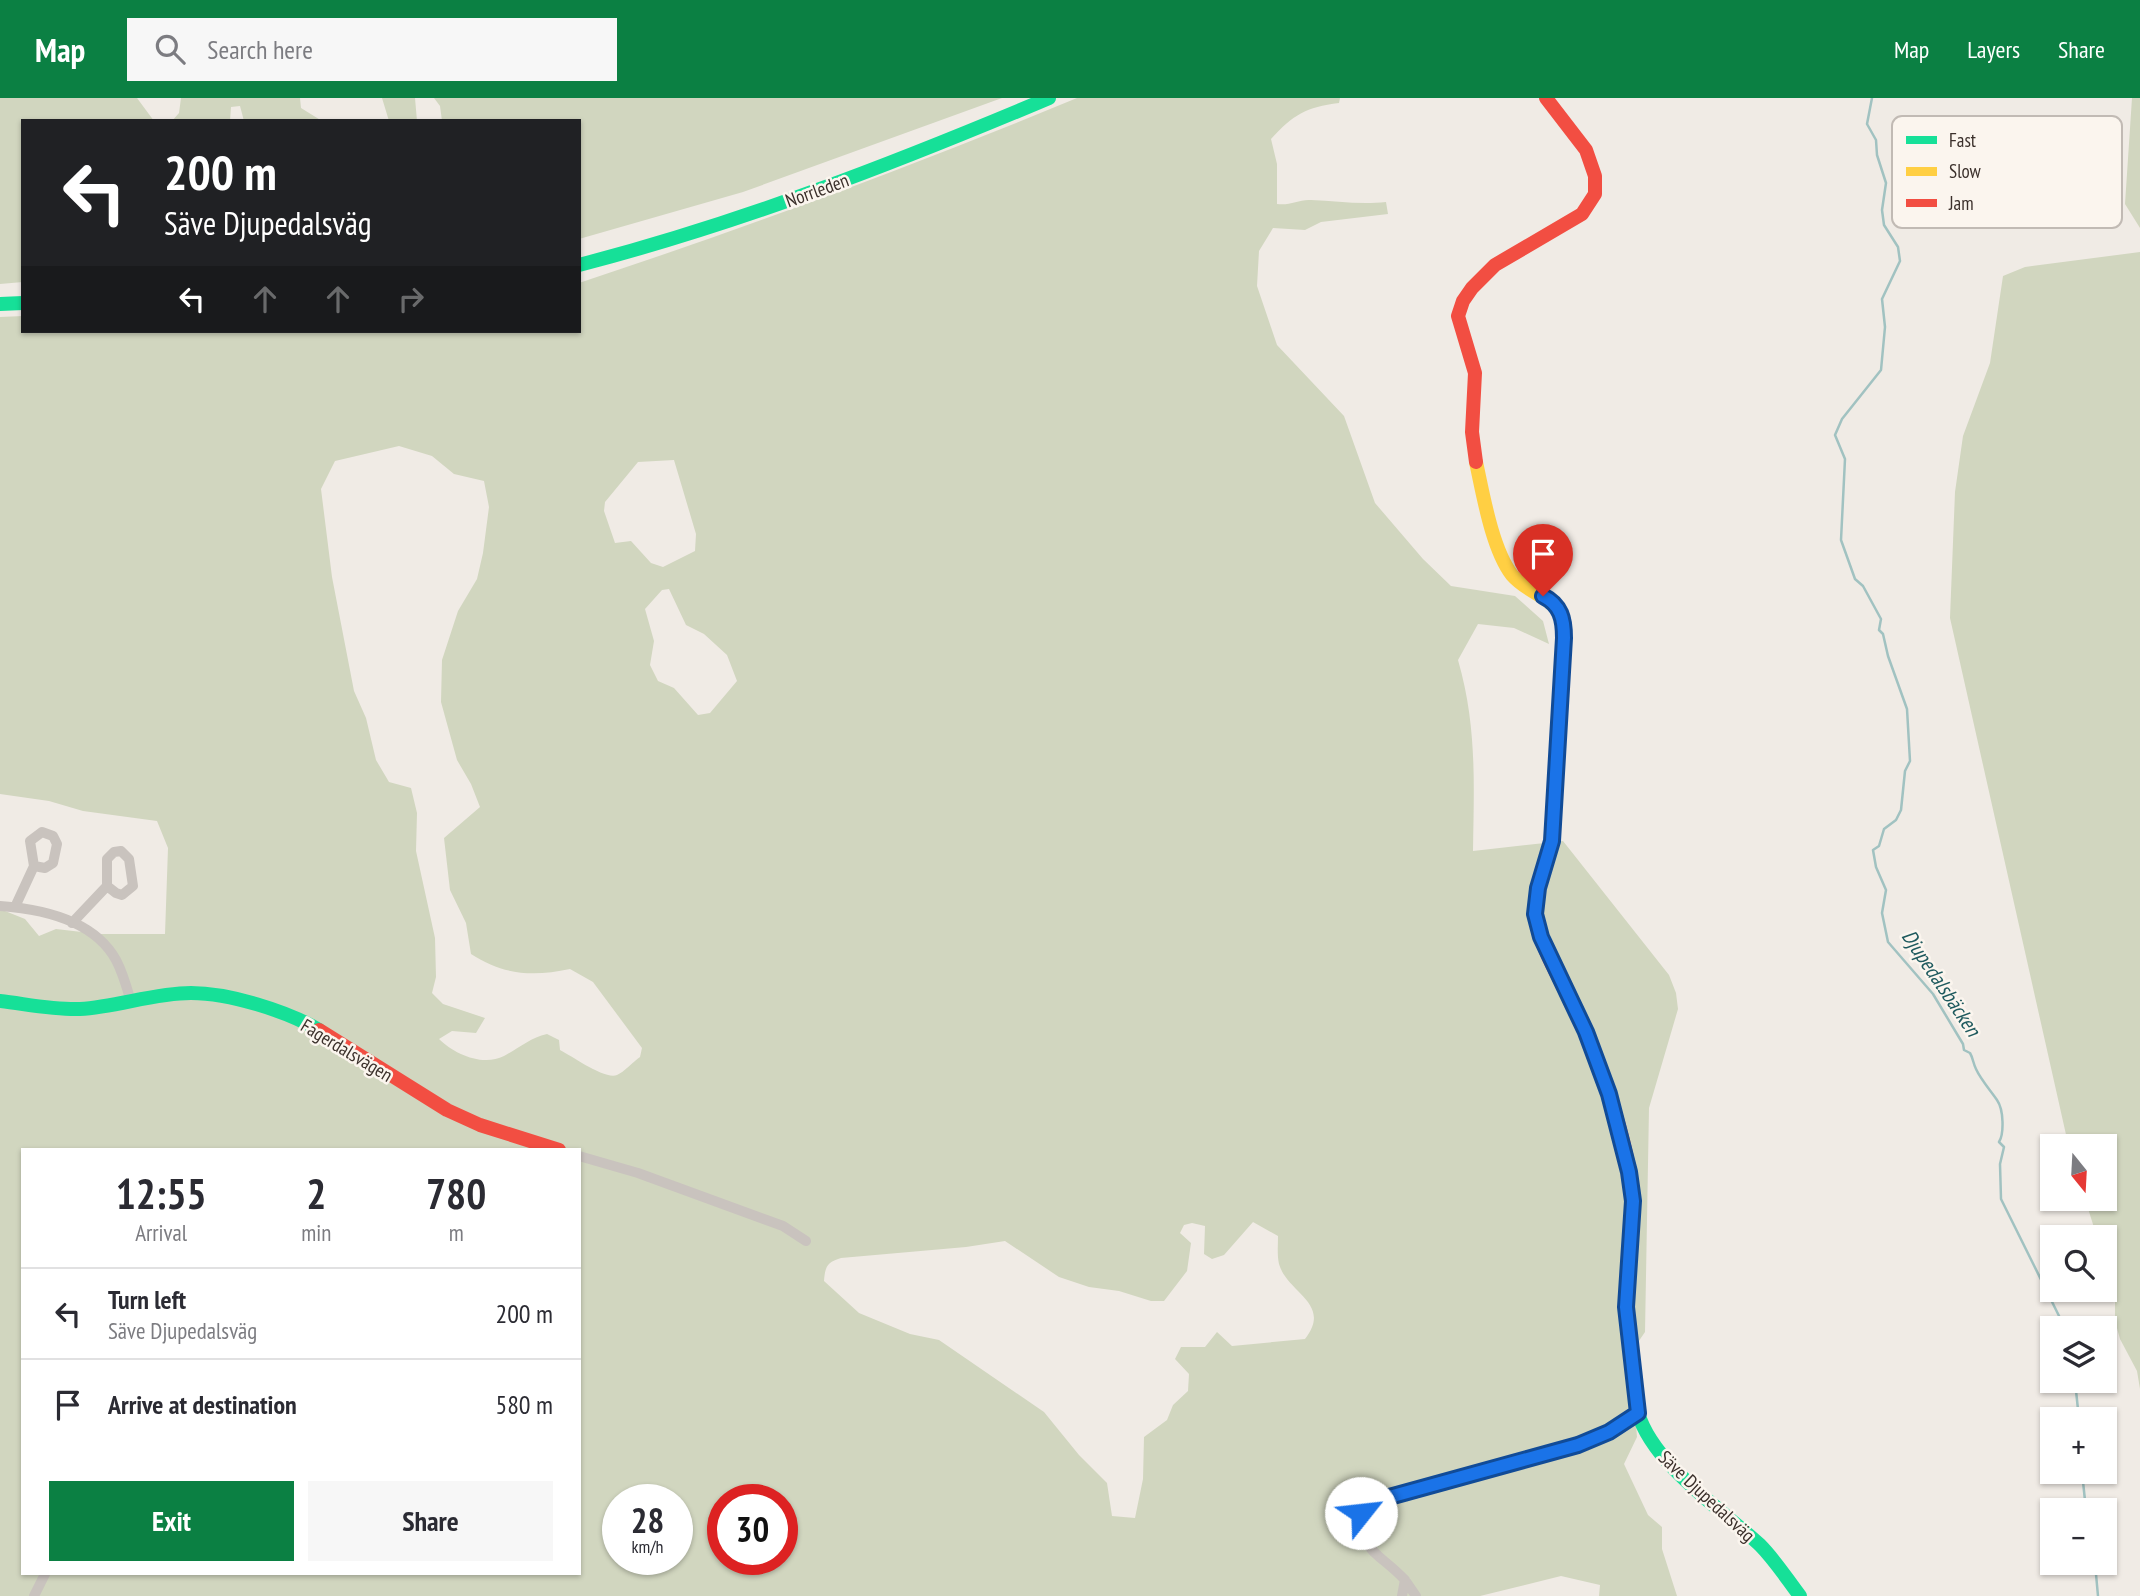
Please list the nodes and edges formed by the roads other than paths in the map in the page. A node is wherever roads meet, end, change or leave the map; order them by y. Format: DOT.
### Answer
graph roads {
  1 [pos="1049,98"];
  2 [pos="1546,98"];
  3 [pos="581,264"];
  4 [pos="21,303"];
  5 [pos="0,304"];
  6 [pos="34,866"];
  7 [pos="107,886"];
  8 [pos="0,906"];
  9 [pos="15,907"];
  10 [pos="72,923"];
  11 [pos="0,1001"];
  12 [pos="131,1002"];
  13 [pos="553,1148"];
  14 [pos="581,1157"];
  15 [pos="806,1241"];
  16 [pos="1638,1413"];
  17 [pos="44,1575"];
  18 [pos="1405,1580"];
  19 [pos="34,1596"];
  20 [pos="1402,1596"];
  21 [pos="1416,1596"];
  22 [pos="1800,1596"];
  1 -- 3 [label="main road, Norrleden"];
  2 -- 16 [label="main road, Säve Djupedalsväg"];
  4 -- 5 [label="main road"];
  6 -- 9 [label="street"];
  7 -- 10 [label="street"];
  8 -- 9 [label="street"];
  9 -- 10 [label="street"];
  10 -- 12 [label="street"];
  11 -- 12 [label="main road, Fagerdalsvägen"];
  12 -- 13 [label="main road, Fagerdalsvägen"];
  14 -- 15 [label="street"];
  16 -- 18 [label="street"];
  16 -- 22 [label="main road, Säve Djupedalsväg"];
  17 -- 19 [label="street"];
  18 -- 20 [label="street"];
  18 -- 21 [label="street"];
}
